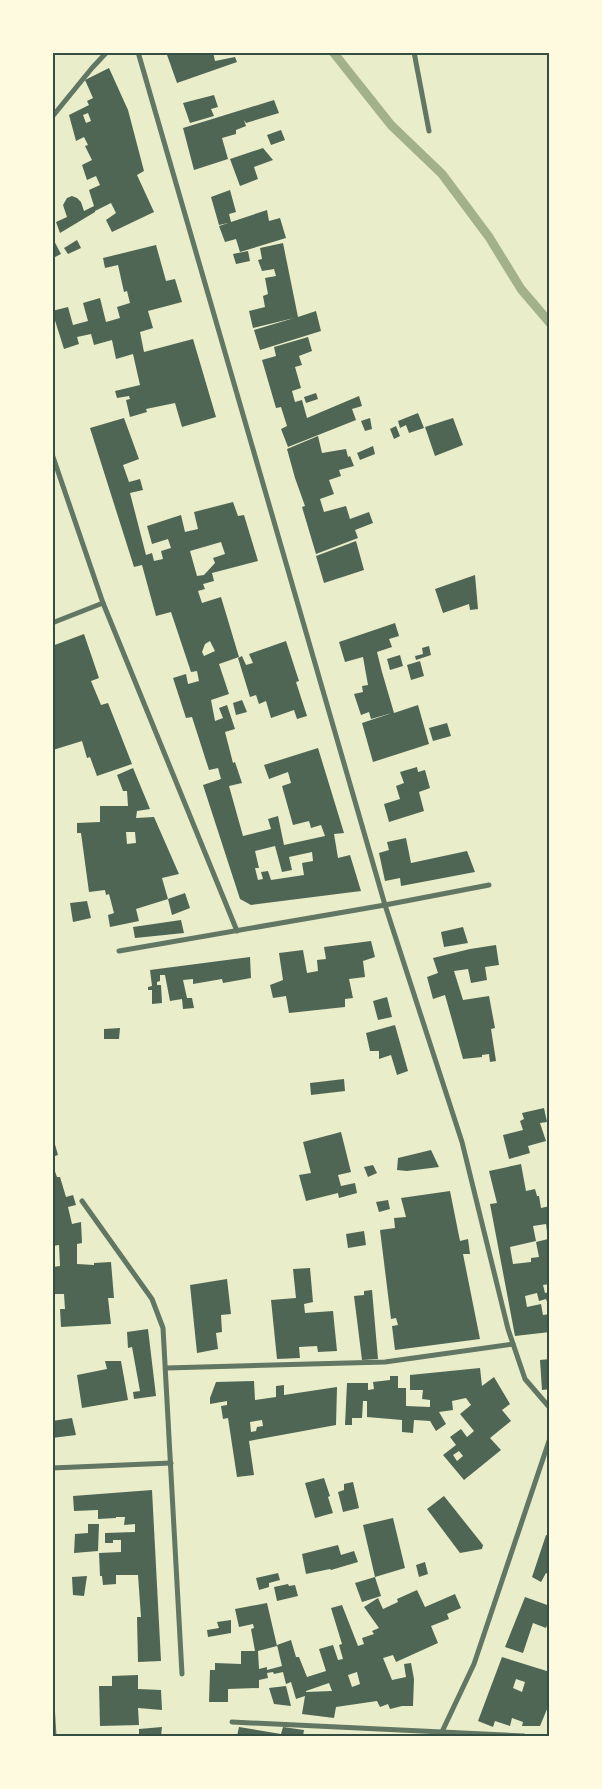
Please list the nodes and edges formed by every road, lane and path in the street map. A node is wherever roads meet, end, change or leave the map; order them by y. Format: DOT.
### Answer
graph roads {
  1 [pos="107,52"];
  2 [pos="138,52"];
  3 [pos="414,52"];
  4 [pos="52,117"];
  5 [pos="429,131"];
  6 [pos="52,454"];
  7 [pos="103,603"];
  8 [pos="52,623"];
  9 [pos="489,884"];
  10 [pos="384,905"];
  11 [pos="237,931"];
  12 [pos="118,951"];
  13 [pos="82,1201"];
  14 [pos="513,1344"];
  15 [pos="166,1368"];
  16 [pos="550,1408"];
  17 [pos="550,1438"];
  18 [pos="171,1463"];
  19 [pos="52,1468"];
  20 [pos="182,1674"];
  21 [pos="52,1704"];
  22 [pos="232,1722"];
  23 [pos="441,1735"];
  24 [pos="54,1736"];
  25 [pos="524,1736"];
  1 -- 4 [label="street"];
  2 -- 10 [label="street"];
  3 -- 5 [label="street"];
  6 -- 7 [label="street"];
  7 -- 8 [label="street"];
  7 -- 11 [label="street"];
  9 -- 10 [label="street"];
  10 -- 11 [label="street"];
  10 -- 14 [label="street"];
  11 -- 12 [label="street"];
  13 -- 15 [label="street"];
  14 -- 15 [label="street"];
  14 -- 16 [label="street"];
  15 -- 18 [label="street"];
  17 -- 23 [label="street"];
  18 -- 19 [label="street"];
  18 -- 20 [label="street"];
  21 -- 24 [label="street"];
  22 -- 23 [label="street"];
  23 -- 25 [label="street"];
}
